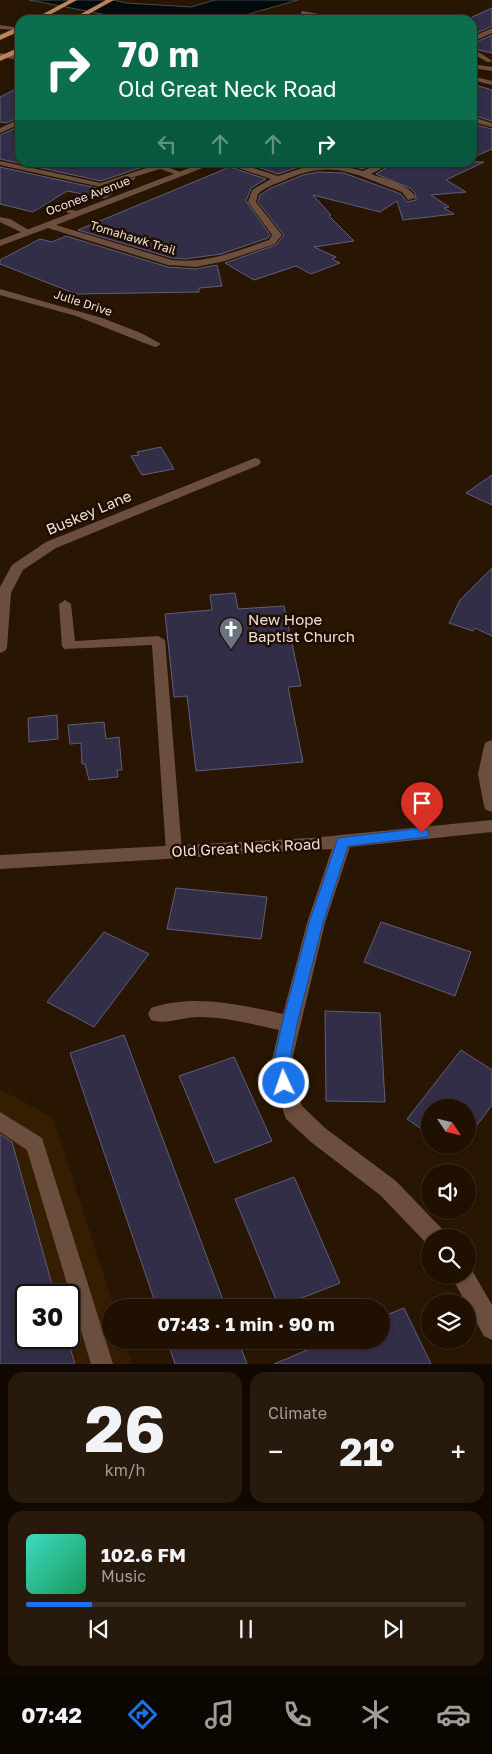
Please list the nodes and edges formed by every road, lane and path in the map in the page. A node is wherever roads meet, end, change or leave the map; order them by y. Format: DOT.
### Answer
graph roads {
  1 [pos="74,0"];
  2 [pos="111,0"];
  3 [pos="303,13"];
  4 [pos="45,15"];
  5 [pos="82,15"];
  6 [pos="313,15"];
  7 [pos="0,27"];
  8 [pos="15,29"];
  9 [pos="492,30"];
  10 [pos="15,31"];
  11 [pos="0,38"];
  12 [pos="477,38"];
  13 [pos="15,51"];
  14 [pos="477,53"];
  15 [pos="2,57"];
  16 [pos="15,58"];
  17 [pos="491,60"];
  18 [pos="477,64"];
  19 [pos="477,66"];
  20 [pos="492,69"];
  21 [pos="477,80"];
  22 [pos="492,83"];
  23 [pos="492,119"];
  24 [pos="15,124"];
  25 [pos="488,124"];
  26 [pos="0,131"];
  27 [pos="0,163"];
  28 [pos="15,166"];
  29 [pos="18,167"];
  30 [pos="160,167"];
  31 [pos="201,167"];
  32 [pos="240,167"];
  33 [pos="312,167"];
  34 [pos="340,167"];
  35 [pos="379,167"];
  36 [pos="182,174"];
  37 [pos="362,175"];
  38 [pos="278,180"];
  39 [pos="411,198"];
  40 [pos="54,208"];
  41 [pos="77,213"];
  42 [pos="0,219"];
  43 [pos="47,225"];
  44 [pos="28,232"];
  45 [pos="0,243"];
  46 [pos="0,292"];
  47 [pos="156,344"];
  48 [pos="255,462"];
  49 [pos="65,604"];
  50 [pos="0,648"];
  51 [pos="492,746"];
  52 [pos="492,806"];
  53 [pos="492,826"];
  54 [pos="342,842"];
  55 [pos="174,852"];
  56 [pos="0,862"];
  57 [pos="158,1014"];
  58 [pos="290,1024"];
  59 [pos="0,1121"];
  60 [pos="429,1229"];
  61 [pos="467,1284"];
  62 [pos="492,1328"];
  63 [pos="102,1364"];
  1 -- 4 [label="main road"];
  2 -- 5 [label="main road"];
  3 -- 6 [label="street"];
  7 -- 8 [label="lane"];
  9 -- 12 [label="street"];
  10 -- 11 [label="main road"];
  13 -- 15 [label="main road"];
  14 -- 17 [label="street"];
  15 -- 16 [label="street"];
  17 -- 18 [label="street"];
  19 -- 20 [label="street"];
  21 -- 22 [label="street"];
  23 -- 25 [label="street"];
  24 -- 26 [label="lane"];
  27 -- 28 [label="lane"];
  29 -- 30 [label="lane"];
  30 -- 36 [label="lane"];
  31 -- 36 [label="street, Oconee Avenue"];
  32 -- 38 [label="street"];
  33 -- 38 [label="street, Tomahawk Trail"];
  34 -- 37 [label="street, Tomahawk Trail"];
  35 -- 37 [label="street"];
  36 -- 41 [label="street, Oconee Avenue"];
  37 -- 39 [label="street, Tomahawk Trail"];
  38 -- 43 [label="street, Tomahawk Trail"];
  40 -- 41 [label="lane"];
  41 -- 43 [label="street, Oconee Avenue"];
  42 -- 44 [label="lane"];
  43 -- 44 [label="street, Oconee Avenue"];
  44 -- 45 [label="street, Oconee Avenue"];
  46 -- 47 [label="street, Julie Drive"];
  48 -- 50 [label="street, Buskey Lane"];
  49 -- 55 [label="lane"];
  51 -- 52 [label="street"];
  53 -- 54 [label="street, Old Great Neck Road"];
  54 -- 55 [label="street, Old Great Neck Road"];
  54 -- 58 [label="street"];
  55 -- 56 [label="street, Old Great Neck Road"];
  57 -- 58 [label="street"];
  58 -- 60 [label="street"];
  59 -- 63 [label="lane"];
  61 -- 62 [label="street"];
}
